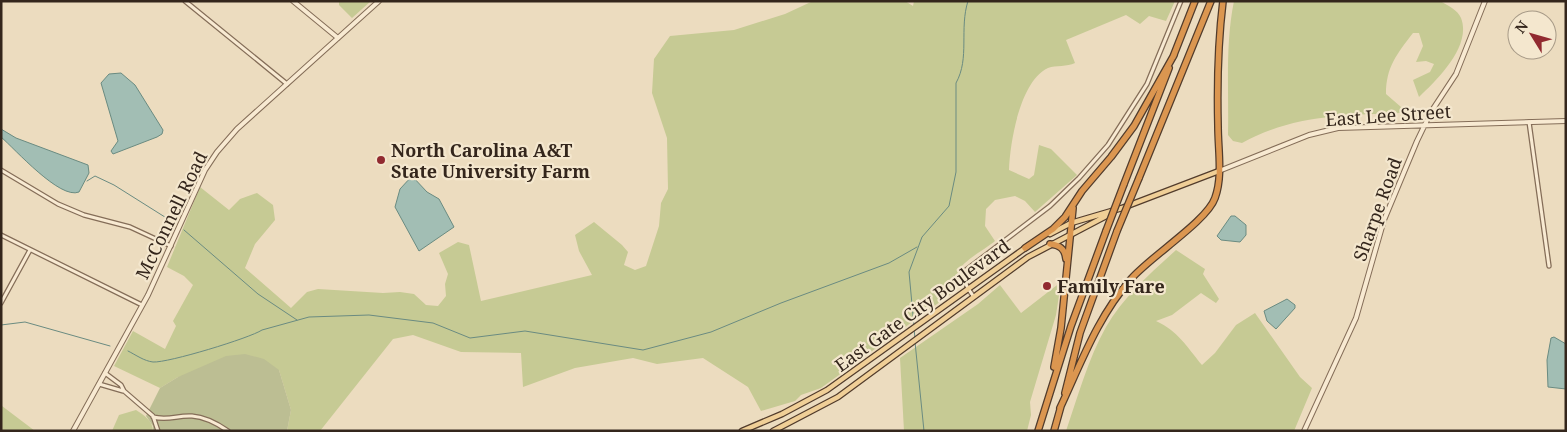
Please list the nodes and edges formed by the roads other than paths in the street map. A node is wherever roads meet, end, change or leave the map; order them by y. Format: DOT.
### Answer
graph roads {
  1 [pos="185,1"];
  2 [pos="293,1"];
  3 [pos="379,1"];
  4 [pos="1181,1"];
  5 [pos="1196,1"];
  6 [pos="1211,1"];
  7 [pos="1223,1"];
  8 [pos="1485,1"];
  9 [pos="338,38"];
  10 [pos="1174,55"];
  11 [pos="287,84"];
  12 [pos="1566,121"];
  13 [pos="1529,122"];
  14 [pos="1425,125"];
  15 [pos="1,170"];
  16 [pos="1219,171"];
  17 [pos="1076,201"];
  18 [pos="1122,208"];
  19 [pos="1071,222"];
  20 [pos="1070,233"];
  21 [pos="1,235"];
  22 [pos="1050,244"];
  23 [pos="171,246"];
  24 [pos="1025,248"];
  25 [pos="30,250"];
  26 [pos="1549,266"];
  27 [pos="1068,268"];
  28 [pos="968,290"];
  29 [pos="975,298"];
  30 [pos="1,304"];
  31 [pos="142,305"];
  32 [pos="104,373"];
  33 [pos="99,384"];
  34 [pos="124,391"];
  35 [pos="816,396"];
  36 [pos="1049,396"];
  37 [pos="822,406"];
  38 [pos="1060,408"];
  39 [pos="153,416"];
  40 [pos="72,431"];
  41 [pos="158,431"];
  42 [pos="228,431"];
  43 [pos="742,431"];
  44 [pos="772,431"];
  45 [pos="1038,431"];
  46 [pos="1054,431"];
  47 [pos="1304,431"];
  1 -- 11 [label="street"];
  2 -- 9 [label="street"];
  3 -- 9 [label="street, McConnell Road"];
  4 -- 28 [label="street"];
  5 -- 10 [label="highway"];
  6 -- 38 [label="highway, bridge"];
  7 -- 16 [label="highway"];
  8 -- 14 [label="street, Sharpe Road"];
  9 -- 11 [label="street, McConnell Road"];
  10 -- 17 [label="highway"];
  10 -- 36 [label="highway, bridge"];
  11 -- 23 [label="street, McConnell Road"];
  12 -- 13 [label="street, East Lee Street"];
  13 -- 14 [label="street, East Lee Street"];
  13 -- 26 [label="street"];
  14 -- 16 [label="street, East Lee Street"];
  14 -- 47 [label="street, Sharpe Road"];
  15 -- 23 [label="street"];
  16 -- 18 [label="main road, East Gate City Boulevard"];
  16 -- 38 [label="highway"];
  17 -- 19 [label="highway"];
  17 -- 24 [label="highway"];
  18 -- 19 [label="main road, East Gate City Boulevard"];
  18 -- 20 [label="main road, East Gate City Boulevard"];
  19 -- 20 [label="highway"];
  19 -- 24 [label="main road, East Gate City Boulevard"];
  20 -- 22 [label="main road, East Gate City Boulevard"];
  20 -- 27 [label="highway"];
  21 -- 25 [label="street"];
  22 -- 27 [label="highway"];
  22 -- 29 [label="main road, East Gate City Boulevard"];
  23 -- 31 [label="street, McConnell Road"];
  24 -- 28 [label="main road, East Gate City Boulevard"];
  25 -- 30 [label="street"];
  25 -- 31 [label="street"];
  27 -- 36 [label="highway"];
  28 -- 29 [label="street"];
  28 -- 35 [label="main road, East Gate City Boulevard"];
  29 -- 37 [label="main road, East Gate City Boulevard"];
  31 -- 32 [label="street, McConnell Road"];
  32 -- 33 [label="street, McConnell Road"];
  32 -- 34 [label="street"];
  33 -- 34 [label="street"];
  33 -- 40 [label="street, McConnell Road"];
  34 -- 39 [label="street"];
  35 -- 37 [label="main road"];
  35 -- 43 [label="main road, East Gate City Boulevard"];
  36 -- 45 [label="highway"];
  37 -- 44 [label="main road, East Gate City Boulevard"];
  38 -- 46 [label="highway"];
  39 -- 41 [label="street"];
  39 -- 42 [label="street"];
}
